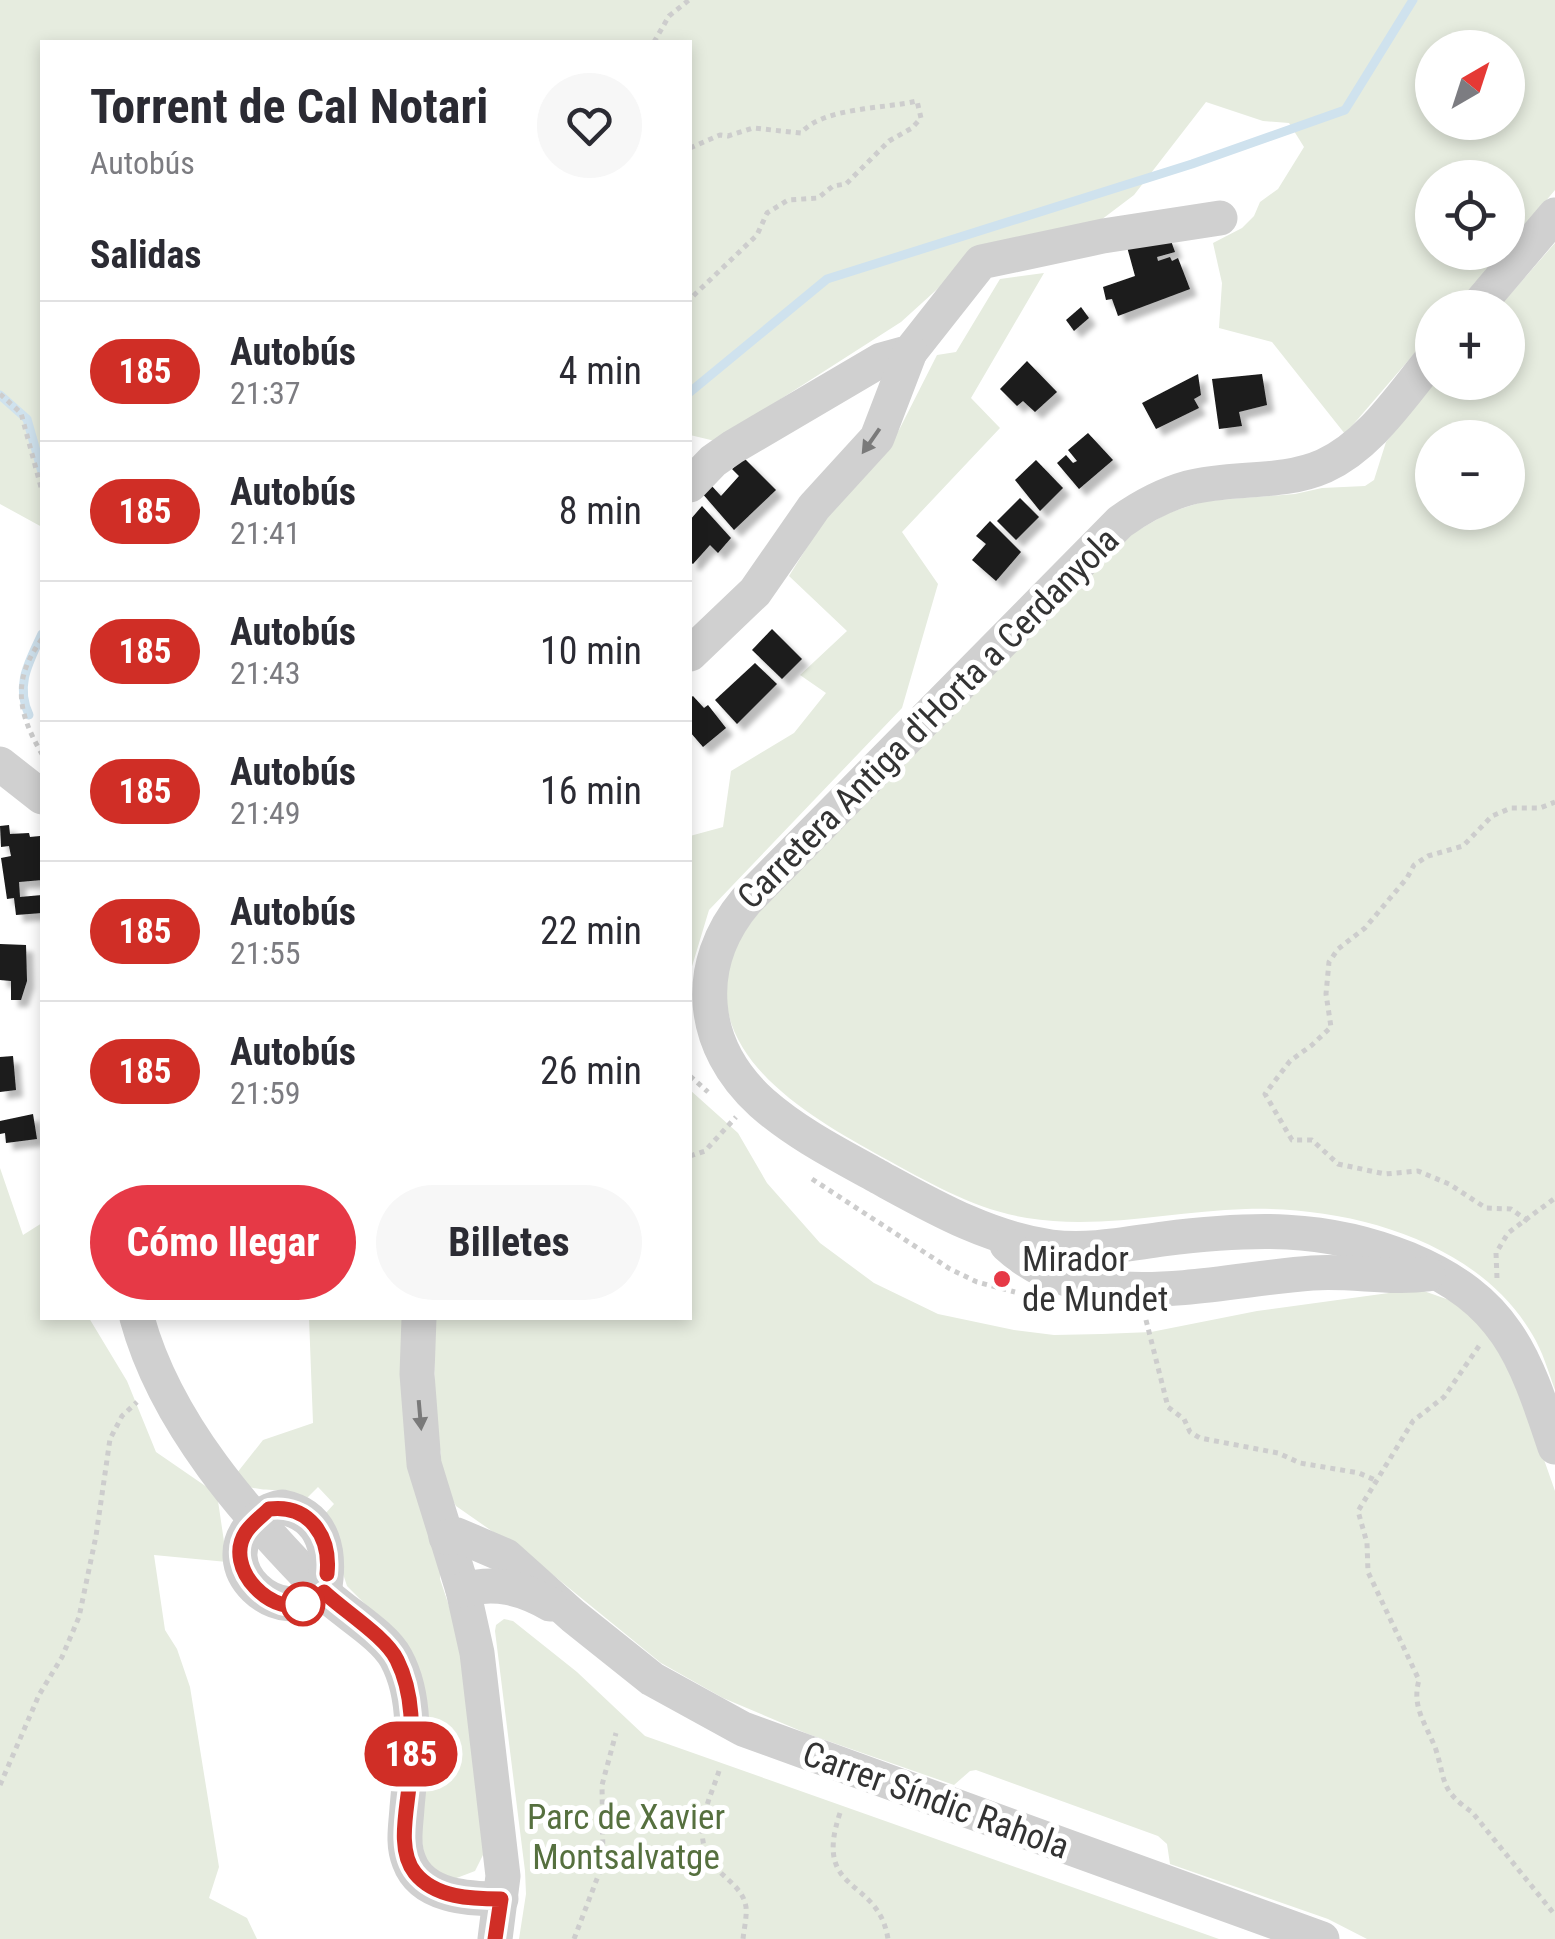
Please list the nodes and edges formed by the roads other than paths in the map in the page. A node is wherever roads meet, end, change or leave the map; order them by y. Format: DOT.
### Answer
graph roads {
  1 [pos="1555,215"];
  2 [pos="1220,218"];
  3 [pos="1491,290"];
  4 [pos="910,352"];
  5 [pos="1415,379"];
  6 [pos="692,483"];
  7 [pos="692,652"];
  8 [pos="0,764"];
  9 [pos="40,794"];
  10 [pos="1292,1231"];
  11 [pos="995,1235"];
  12 [pos="1437,1273"];
  13 [pos="1207,1284"];
  14 [pos="138,1320"];
  15 [pos="419,1320"];
  16 [pos="1555,1447"];
  17 [pos="258,1520"];
  18 [pos="446,1537"];
  19 [pos="463,1590"];
  20 [pos="324,1592"];
  21 [pos="573,1616"];
  22 [pos="501,1899"];
  23 [pos="495,1939"];
  24 [pos="1322,1939"];
  1 -- 3 [label="street"];
  2 -- 4 [label="street"];
  4 -- 6 [label="street"];
  4 -- 7 [label="street, one-way"];
  5 -- 11 [label="street, Carretera Antiga d'Horta a Cerdanyola"];
  8 -- 9 [label="street"];
  10 -- 11 [label="street, Carretera Antiga d'Horta a Cerdanyola"];
  10 -- 12 [label="street, Carretera Antiga d'Horta a Cerdanyola"];
  10 -- 13 [label="street"];
  11 -- 13 [label="street"];
  12 -- 13 [label="street"];
  12 -- 16 [label="street, Carretera Antiga d'Horta a Cerdanyola"];
  14 -- 17 [label="street"];
  15 -- 18 [label="street, one-way"];
  17 -- 20 [label="street"];
  17 -- 20 [label="street"];
  18 -- 19 [label="street"];
  18 -- 21 [label="street, Carrer Síndic Rahola"];
  19 -- 21 [label="street, Carrer Síndic Rahola"];
  19 -- 22 [label="street"];
  20 -- 22 [label="street"];
  21 -- 24 [label="street, Carrer Síndic Rahola"];
  22 -- 23 [label="street"];
}
